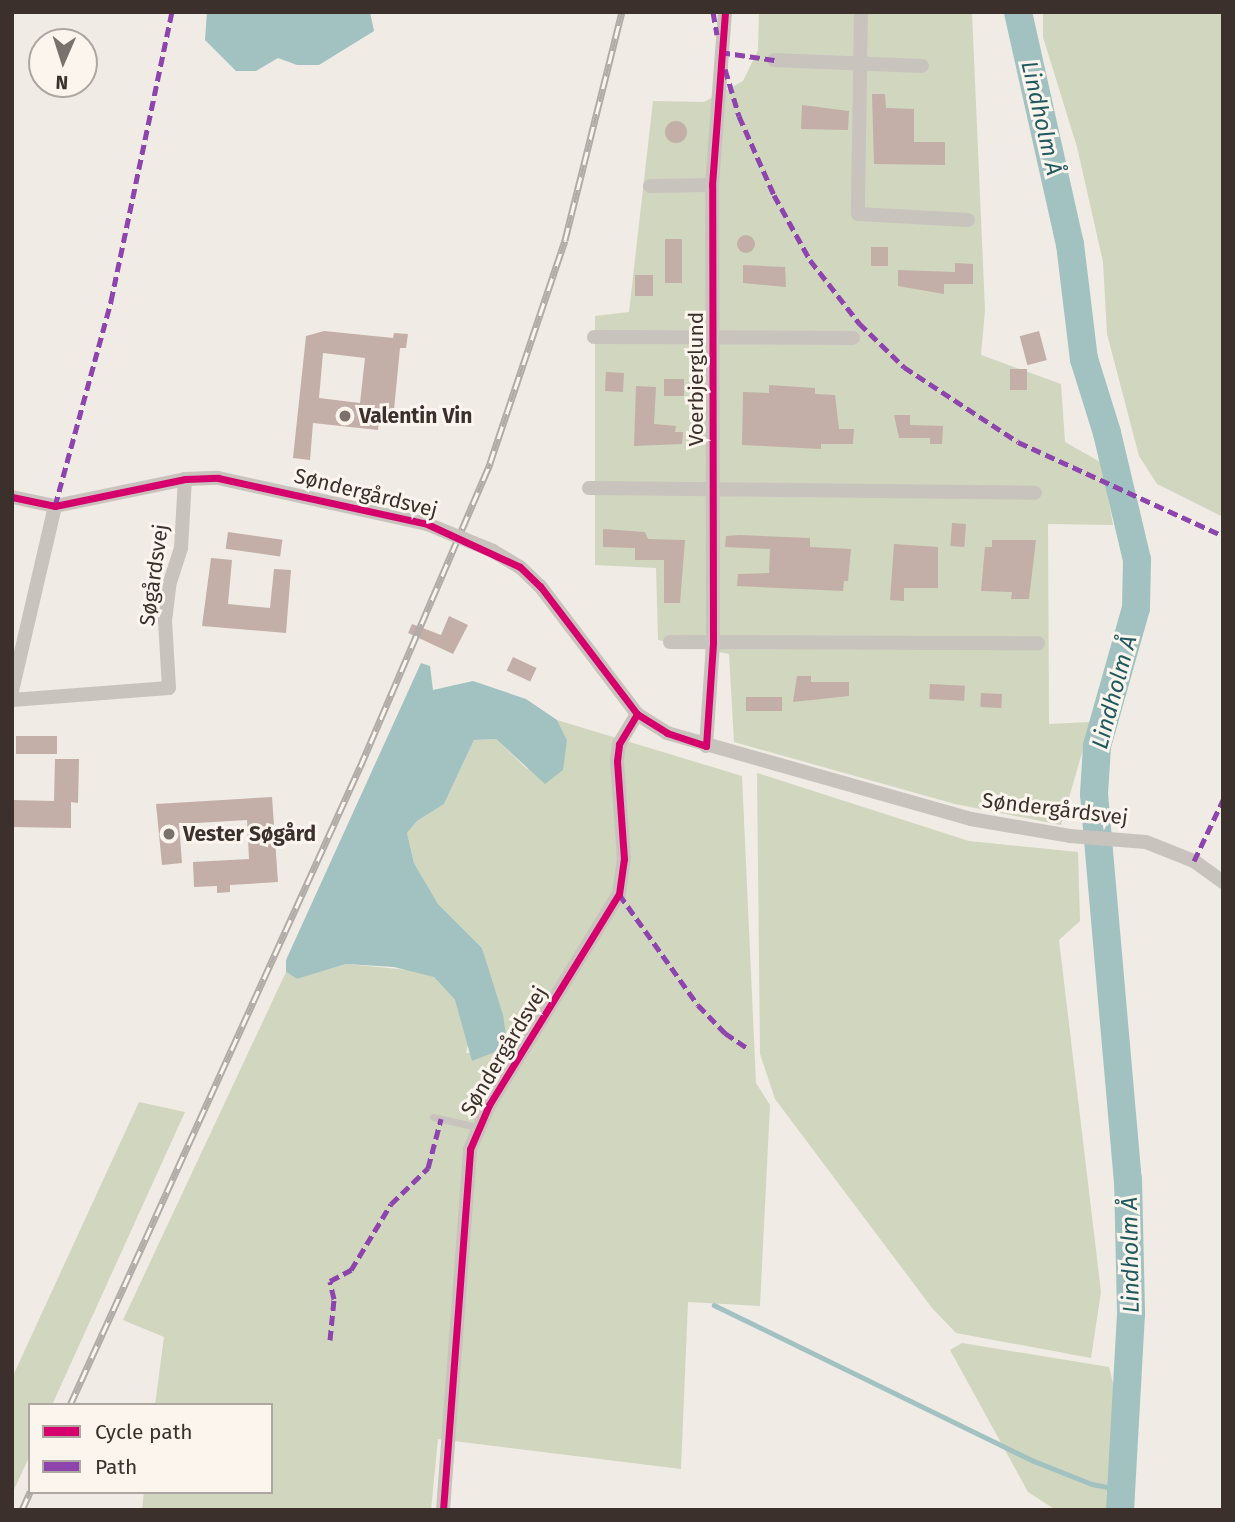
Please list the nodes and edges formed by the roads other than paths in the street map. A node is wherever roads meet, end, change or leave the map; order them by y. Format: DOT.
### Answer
graph roads {
  1 [pos="725,12"];
  2 [pos="861,12"];
  3 [pos="774,60"];
  4 [pos="861,64"];
  5 [pos="922,66"];
  6 [pos="712,185"];
  7 [pos="650,186"];
  8 [pos="968,220"];
  9 [pos="594,337"];
  10 [pos="714,338"];
  11 [pos="853,338"];
  12 [pos="185,478"];
  13 [pos="589,488"];
  14 [pos="713,488"];
  15 [pos="1035,493"];
  16 [pos="12,496"];
  17 [pos="55,506"];
  18 [pos="670,642"];
  19 [pos="713,642"];
  20 [pos="1038,643"];
  21 [pos="12,691"];
  22 [pos="12,700"];
  23 [pos="637,714"];
  24 [pos="706,746"];
  25 [pos="1223,882"];
  26 [pos="433,1117"];
  27 [pos="477,1127"];
  28 [pos="443,1510"];
  1 -- 6 [label="street, Voerbjerglund"];
  2 -- 4 [label="street"];
  3 -- 4 [label="street"];
  4 -- 5 [label="street"];
  4 -- 8 [label="street"];
  6 -- 7 [label="street"];
  6 -- 10 [label="street, Voerbjerglund"];
  9 -- 10 [label="street, Voerbjerglund"];
  10 -- 11 [label="street, Voerbjerglund"];
  10 -- 14 [label="street, Voerbjerglund"];
  12 -- 17 [label="street, Søndergårdsvej"];
  12 -- 22 [label="street, Søgårdsvej"];
  12 -- 23 [label="street, Søndergårdsvej, bridge"];
  13 -- 14 [label="street"];
  14 -- 15 [label="street"];
  14 -- 19 [label="street, Voerbjerglund"];
  16 -- 17 [label="street, Søndergårdsvej"];
  17 -- 21 [label="street"];
  18 -- 19 [label="street"];
  19 -- 20 [label="street"];
  19 -- 24 [label="street, Voerbjerglund"];
  23 -- 24 [label="street, Søndergårdsvej"];
  23 -- 27 [label="street, Søndergårdsvej"];
  24 -- 25 [label="street, Søndergårdsvej"];
  26 -- 27 [label="lane"];
  27 -- 28 [label="street, Søndergårdsvej"];
}
